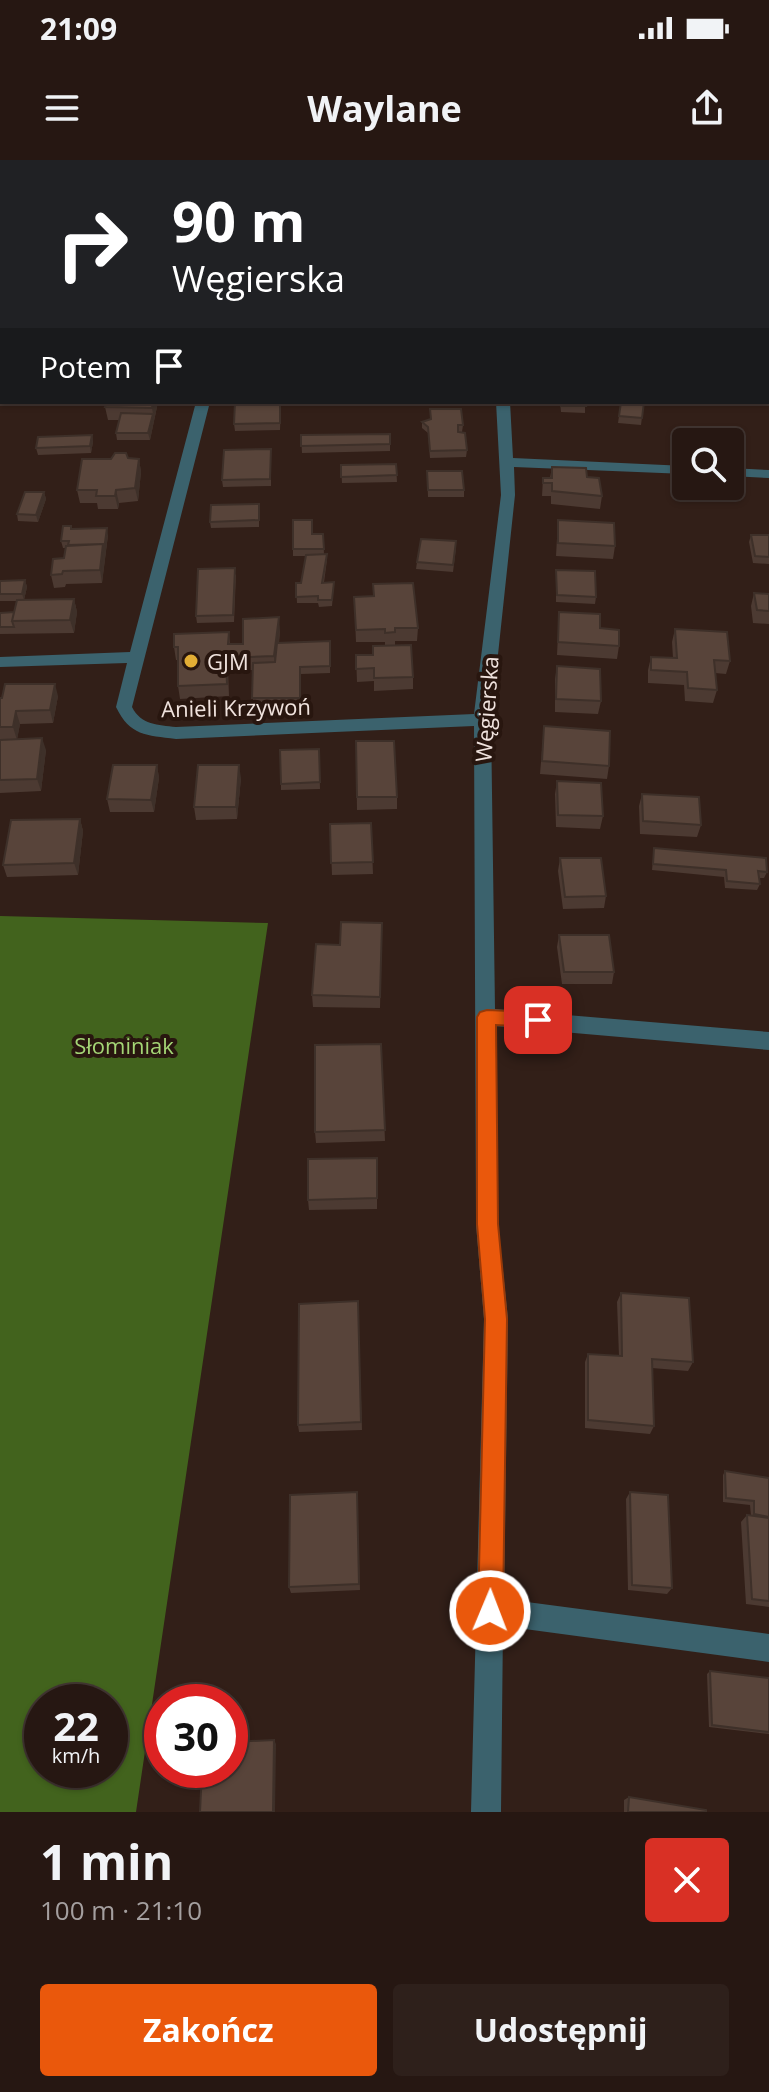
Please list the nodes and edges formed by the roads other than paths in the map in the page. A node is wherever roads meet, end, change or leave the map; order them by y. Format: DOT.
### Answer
graph roads {
  1 [pos="202,404"];
  2 [pos="503,404"];
  3 [pos="506,462"];
  4 [pos="672,469"];
  5 [pos="744,473"];
  6 [pos="769,474"];
  7 [pos="136,657"];
  8 [pos="0,662"];
  9 [pos="482,720"];
  10 [pos="487,1017"];
  11 [pos="769,1041"];
  12 [pos="490,1611"];
  13 [pos="769,1648"];
  14 [pos="486,1812"];
  1 -- 7 [label="street, Anieli Krzywoń"];
  2 -- 3 [label="street, Węgierska"];
  3 -- 4 [label="street"];
  3 -- 9 [label="street, Węgierska"];
  5 -- 6 [label="street"];
  7 -- 8 [label="street"];
  7 -- 9 [label="street, Anieli Krzywoń"];
  9 -- 10 [label="street, Węgierska"];
  10 -- 11 [label="street"];
  10 -- 12 [label="street, Węgierska"];
  12 -- 13 [label="street"];
  12 -- 14 [label="street, Węgierska"];
}
